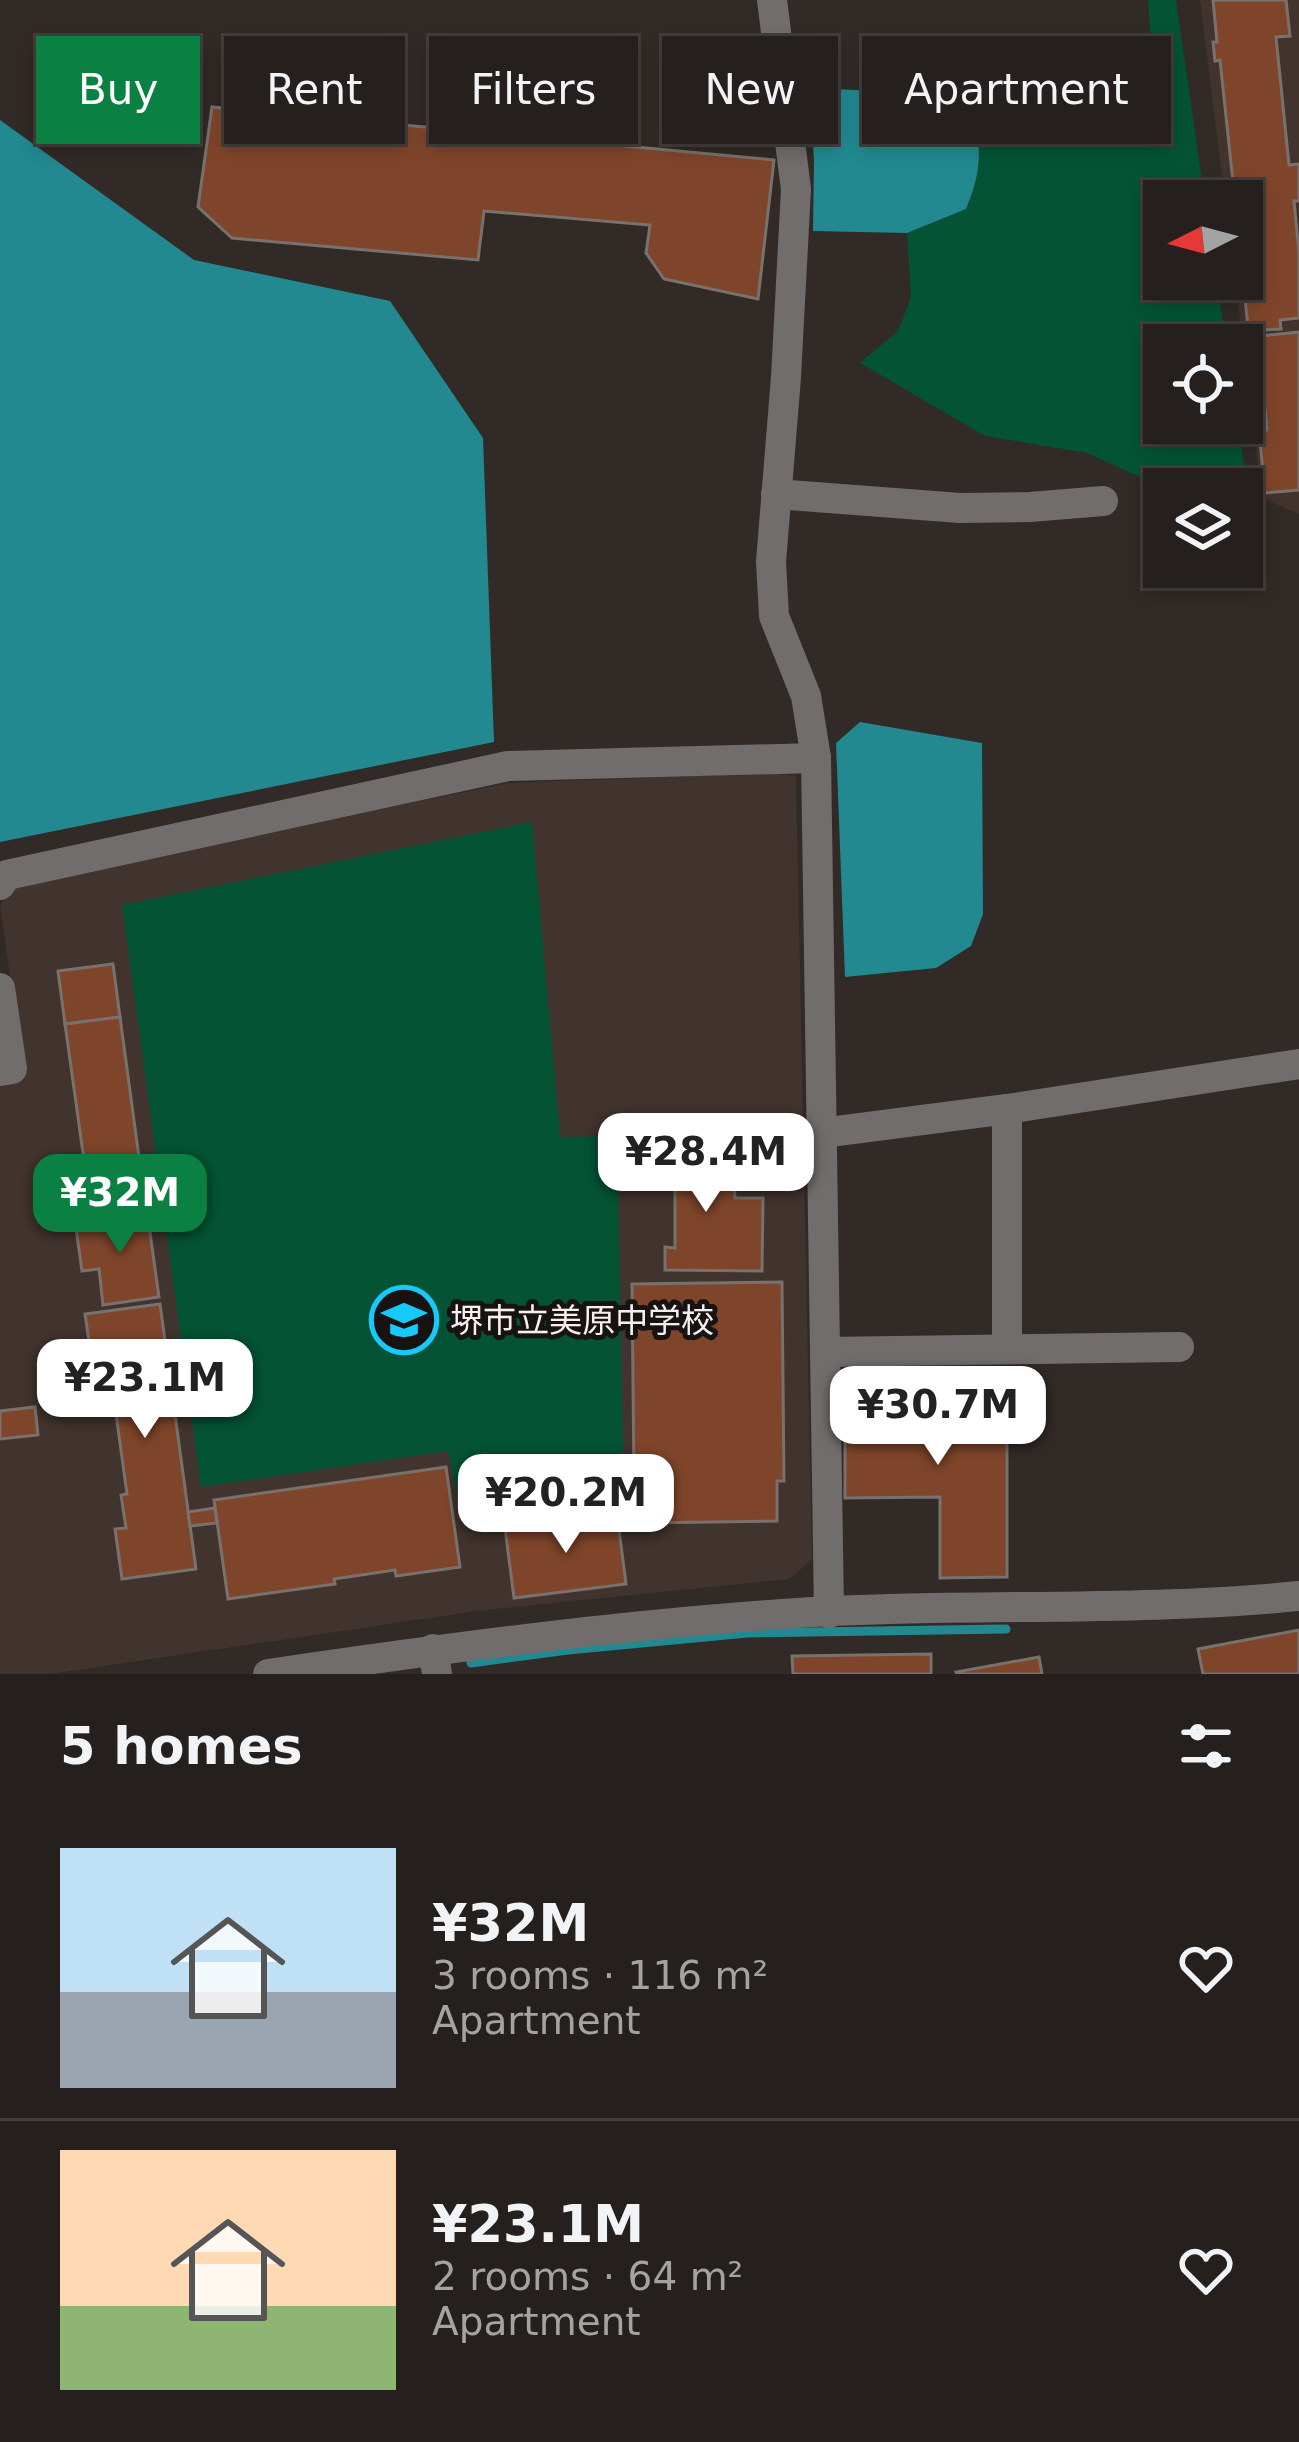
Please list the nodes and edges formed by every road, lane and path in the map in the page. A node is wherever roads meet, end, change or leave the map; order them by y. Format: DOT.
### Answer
graph roads {
  1 [pos="772,0"];
  2 [pos="776,494"];
  3 [pos="1103,501"];
  4 [pos="816,758"];
  5 [pos="0,885"];
  6 [pos="0,988"];
  7 [pos="1299,1064"];
  8 [pos="0,1071"];
  9 [pos="1007,1108"];
  10 [pos="822,1133"];
  11 [pos="1179,1347"];
  12 [pos="1007,1349"];
  13 [pos="826,1352"];
  14 [pos="1299,1596"];
  15 [pos="829,1612"];
  16 [pos="435,1662"];
  17 [pos="268,1674"];
  1 -- 2 [label="street"];
  2 -- 3 [label="street"];
  2 -- 4 [label="street"];
  4 -- 5 [label="street"];
  4 -- 10 [label="street"];
  6 -- 8 [label="street"];
  7 -- 9 [label="street"];
  9 -- 10 [label="street"];
  9 -- 12 [label="street"];
  10 -- 13 [label="street"];
  11 -- 12 [label="street"];
  12 -- 13 [label="street"];
  13 -- 15 [label="street"];
  14 -- 15 [label="street"];
  15 -- 16 [label="street"];
  16 -- 17 [label="street"];
}
